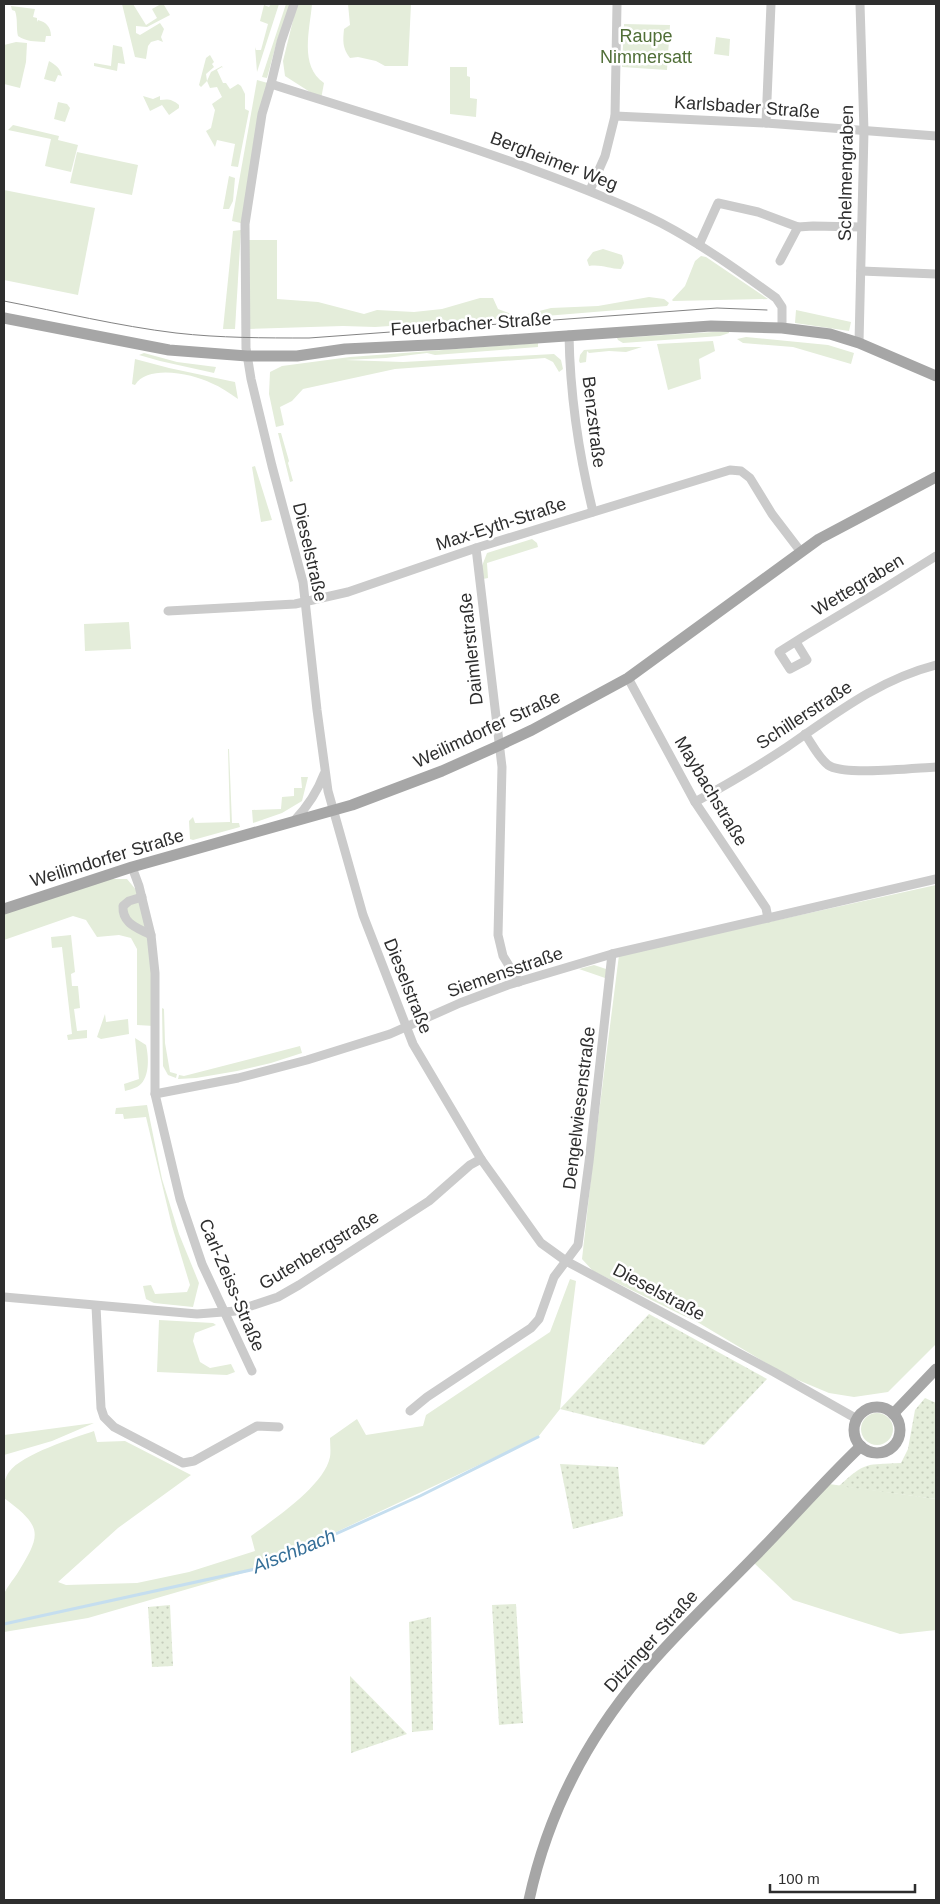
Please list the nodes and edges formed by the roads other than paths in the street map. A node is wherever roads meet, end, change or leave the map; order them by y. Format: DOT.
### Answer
graph roads {
  1 [pos="294,4"];
  2 [pos="617,4"];
  3 [pos="770,4"];
  4 [pos="860,4"];
  5 [pos="271,84"];
  6 [pos="615,116"];
  7 [pos="766,123"];
  8 [pos="864,132"];
  9 [pos="936,136"];
  10 [pos="590,190"];
  11 [pos="798,227"];
  12 [pos="862,227"];
  13 [pos="699,245"];
  14 [pos="780,261"];
  15 [pos="861,271"];
  16 [pos="936,274"];
  17 [pos="4,318"];
  18 [pos="782,328"];
  19 [pos="569,335"];
  20 [pos="859,343"];
  21 [pos="246,356"];
  22 [pos="936,376"];
  23 [pos="936,477"];
  24 [pos="593,512"];
  25 [pos="476,548"];
  26 [pos="801,552"];
  27 [pos="936,556"];
  28 [pos="306,602"];
  29 [pos="168,611"];
  30 [pos="796,642"];
  31 [pos="936,665"];
  32 [pos="628,678"];
  33 [pos="806,734"];
  34 [pos="498,746"];
  35 [pos="936,767"];
  36 [pos="324,774"];
  37 [pos="695,802"];
  38 [pos="333,811"];
  39 [pos="292,822"];
  40 [pos="132,867"];
  41 [pos="936,879"];
  42 [pos="142,897"];
  43 [pos="4,909"];
  44 [pos="768,918"];
  45 [pos="151,935"];
  46 [pos="612,954"];
  47 [pos="519,982"];
  48 [pos="406,1027"];
  49 [pos="155,1094"];
  50 [pos="481,1159"];
  51 [pos="566,1261"];
  52 [pos="4,1297"];
  53 [pos="96,1306"];
  54 [pos="224,1312"];
  55 [pos="936,1370"];
  56 [pos="252,1371"];
  57 [pos="410,1412"];
  58 [pos="893,1414"];
  59 [pos="857,1419"];
  60 [pos="279,1427"];
  61 [pos="861,1446"];
  62 [pos="529,1900"];
  1 -- 5 [label="street, Dieselstraße"];
  2 -- 6 [label="street"];
  3 -- 7 [label="street"];
  4 -- 8 [label="street, Schelmengraben"];
  5 -- 10 [label="street, Bergheimer Weg"];
  5 -- 21 [label="street, Dieselstraße"];
  6 -- 7 [label="street, Karlsbader Straße"];
  6 -- 10 [label="street"];
  7 -- 8 [label="street, Karlsbader Straße"];
  8 -- 9 [label="street, Karlsbader Straße"];
  8 -- 12 [label="street, Schelmengraben"];
  10 -- 13 [label="street, Bergheimer Weg"];
  11 -- 12 [label="street"];
  11 -- 13 [label="street"];
  11 -- 14 [label="street"];
  12 -- 15 [label="street, Schelmengraben"];
  13 -- 18 [label="street, Bergheimer Weg"];
  15 -- 16 [label="street"];
  15 -- 20 [label="street, Schelmengraben"];
  17 -- 21 [label="main road, Feuerbacher Straße"];
  18 -- 19 [label="main road, Feuerbacher Straße"];
  18 -- 20 [label="main road, Feuerbacher Straße"];
  19 -- 21 [label="main road, Feuerbacher Straße"];
  19 -- 24 [label="street, Benzstraße"];
  20 -- 22 [label="main road, Feuerbacher Straße"];
  21 -- 28 [label="street, Dieselstraße"];
  23 -- 26 [label="main road, Weilimdorfer Straße"];
  24 -- 25 [label="street, Max-Eyth-Straße"];
  24 -- 26 [label="street, Max-Eyth-Straße"];
  25 -- 28 [label="street, Max-Eyth-Straße"];
  25 -- 34 [label="street, Daimlerstraße"];
  26 -- 32 [label="main road, Weilimdorfer Straße"];
  27 -- 30 [label="street, Wettegraben"];
  28 -- 29 [label="street, Max-Eyth-Straße"];
  28 -- 36 [label="street, Dieselstraße"];
  31 -- 33 [label="street, Schillerstraße"];
  32 -- 34 [label="main road, Weilimdorfer Straße"];
  32 -- 37 [label="street, Maybachstraße"];
  33 -- 35 [label="street"];
  33 -- 37 [label="street, Schillerstraße"];
  34 -- 38 [label="main road, Weilimdorfer Straße"];
  34 -- 47 [label="street, Daimlerstraße"];
  36 -- 38 [label="street, Dieselstraße"];
  36 -- 39 [label="street"];
  37 -- 44 [label="street, Maybachstraße"];
  38 -- 39 [label="main road, Weilimdorfer Straße"];
  38 -- 48 [label="street, Dieselstraße"];
  39 -- 40 [label="main road, Weilimdorfer Straße"];
  40 -- 42 [label="street"];
  40 -- 43 [label="main road, Weilimdorfer Straße"];
  41 -- 44 [label="street, Siemensstraße"];
  42 -- 45 [label="street"];
  42 -- 45 [label="street"];
  44 -- 46 [label="street, Siemensstraße"];
  45 -- 49 [label="street"];
  46 -- 47 [label="street, Siemensstraße"];
  46 -- 51 [label="street, Dengelwiesenstraße"];
  47 -- 48 [label="street, Siemensstraße"];
  48 -- 49 [label="street, Siemensstraße"];
  48 -- 50 [label="street, Dieselstraße"];
  49 -- 54 [label="street, Carl-Zeiss-Straße"];
  50 -- 51 [label="street, Dieselstraße"];
  50 -- 54 [label="street, Gutenbergstraße"];
  51 -- 57 [label="street"];
  51 -- 59 [label="street, Dieselstraße"];
  52 -- 53 [label="street, Gutenbergstraße"];
  53 -- 54 [label="street, Gutenbergstraße"];
  53 -- 60 [label="street"];
  54 -- 56 [label="street, Carl-Zeiss-Straße"];
  55 -- 58 [label="main road"];
  58 -- 59 [label="main road"];
  58 -- 61 [label="main road"];
  59 -- 61 [label="main road"];
  61 -- 62 [label="main road, Ditzinger Straße"];
}
